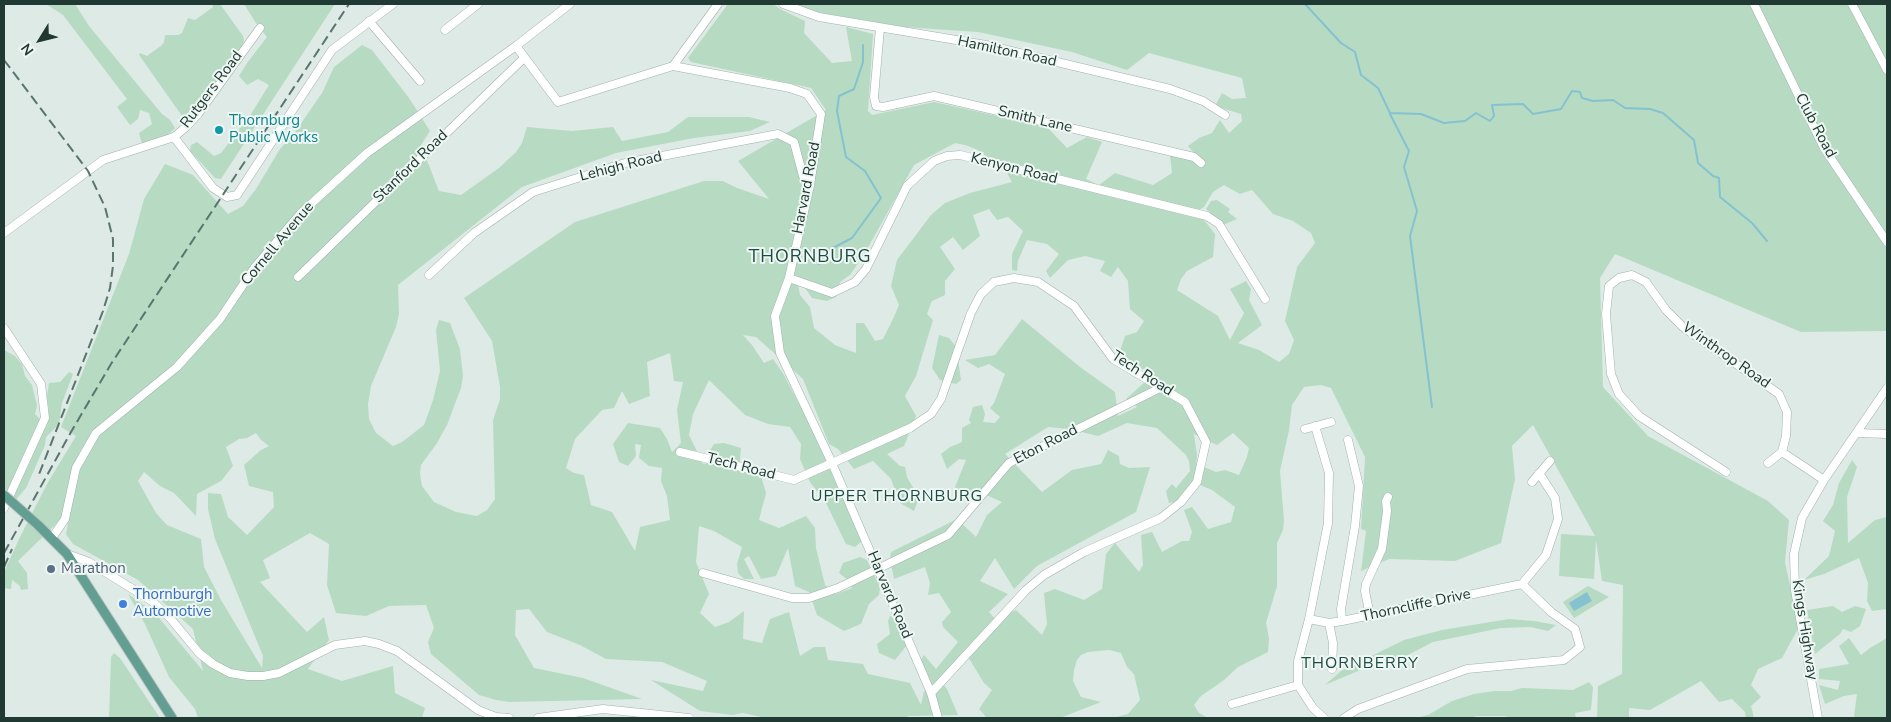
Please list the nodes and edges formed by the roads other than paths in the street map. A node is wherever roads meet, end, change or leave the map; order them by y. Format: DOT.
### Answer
graph roads {
  1 [pos="393,4"];
  2 [pos="478,4"];
  3 [pos="570,4"];
  4 [pos="718,4"];
  5 [pos="783,4"];
  6 [pos="1754,4"];
  7 [pos="1852,4"];
  8 [pos="369,21"];
  9 [pos="260,28"];
  10 [pos="880,28"];
  11 [pos="445,30"];
  12 [pos="516,46"];
  13 [pos="524,58"];
  14 [pos="673,66"];
  15 [pos="1887,70"];
  16 [pos="420,81"];
  17 [pos="1225,115"];
  18 [pos="174,137"];
  19 [pos="1201,163"];
  20 [pos="810,185"];
  21 [pos="4,233"];
  22 [pos="1887,235"];
  23 [pos="1887,242"];
  24 [pos="430,275"];
  25 [pos="298,277"];
  26 [pos="788,278"];
  27 [pos="1265,299"];
  28 [pos="4,328"];
  29 [pos="1160,388"];
  30 [pos="1887,388"];
  31 [pos="1331,422"];
  32 [pos="1315,426"];
  33 [pos="1305,429"];
  34 [pos="1857,433"];
  35 [pos="1887,434"];
  36 [pos="1348,440"];
  37 [pos="680,452"];
  38 [pos="1782,452"];
  39 [pos="1550,461"];
  40 [pos="1768,462"];
  41 [pos="832,463"];
  42 [pos="1726,472"];
  43 [pos="1539,473"];
  44 [pos="1824,480"];
  45 [pos="1532,482"];
  46 [pos="4,495"];
  47 [pos="1388,497"];
  48 [pos="4,508"];
  49 [pos="52,538"];
  50 [pos="67,554"];
  51 [pos="878,570"];
  52 [pos="703,573"];
  53 [pos="1522,584"];
  54 [pos="1370,616"];
  55 [pos="1310,619"];
  56 [pos="1342,621"];
  57 [pos="1329,623"];
  58 [pos="1332,669"];
  59 [pos="1298,685"];
  60 [pos="931,693"];
  61 [pos="1232,704"];
  62 [pos="172,718"];
  63 [pos="509,718"];
  64 [pos="538,718"];
  65 [pos="689,718"];
  66 [pos="938,718"];
  67 [pos="1324,718"];
  68 [pos="1344,718"];
  69 [pos="1818,718"];
  1 -- 8 [label="street"];
  2 -- 11 [label="street"];
  3 -- 12 [label="street, Cornell Avenue"];
  4 -- 14 [label="street"];
  5 -- 10 [label="street, Hamilton Road"];
  6 -- 23 [label="street, Club Road"];
  7 -- 15 [label="street"];
  8 -- 16 [label="street"];
  8 -- 18 [label="street"];
  9 -- 18 [label="street, Rutgers Road"];
  10 -- 17 [label="street, Hamilton Road"];
  10 -- 19 [label="street, Smith Lane"];
  12 -- 13 [label="street"];
  12 -- 49 [label="street, Cornell Avenue"];
  13 -- 14 [label="street, Harvard Road"];
  13 -- 25 [label="street, Stanford Road"];
  14 -- 20 [label="street, Harvard Road"];
  18 -- 21 [label="street, Rutgers Road"];
  20 -- 24 [label="street, Lehigh Road"];
  20 -- 26 [label="street, Harvard Road"];
  22 -- 23 [label="street"];
  26 -- 27 [label="street, Kenyon Road"];
  26 -- 41 [label="street, Harvard Road"];
  28 -- 48 [label="street"];
  29 -- 41 [label="street, Tech Road"];
  29 -- 51 [label="street, Eton Road"];
  29 -- 60 [label="street, Tech Road"];
  30 -- 34 [label="street, Kings Highway"];
  31 -- 32 [label="street"];
  32 -- 33 [label="street"];
  32 -- 55 [label="street"];
  34 -- 35 [label="street"];
  34 -- 44 [label="street, Kings Highway"];
  36 -- 56 [label="street"];
  37 -- 41 [label="street, Tech Road"];
  38 -- 40 [label="street"];
  38 -- 42 [label="street, Winthrop Road"];
  38 -- 44 [label="street"];
  39 -- 43 [label="street"];
  41 -- 51 [label="street, Harvard Road"];
  43 -- 45 [label="street"];
  43 -- 53 [label="street"];
  44 -- 69 [label="street, Kings Highway"];
  46 -- 49 [label="main road, bridge"];
  47 -- 54 [label="street"];
  49 -- 50 [label="main road"];
  50 -- 62 [label="main road"];
  50 -- 63 [label="street"];
  51 -- 52 [label="street, Eton Road"];
  51 -- 60 [label="street, Harvard Road"];
  53 -- 54 [label="street, Thorncliffe Drive"];
  53 -- 68 [label="street"];
  54 -- 56 [label="street, Thorncliffe Drive"];
  55 -- 57 [label="street, Thorncliffe Drive"];
  55 -- 59 [label="street"];
  56 -- 57 [label="street, Thorncliffe Drive"];
  57 -- 58 [label="street"];
  59 -- 61 [label="street"];
  59 -- 67 [label="street"];
  60 -- 66 [label="street, Harvard Road"];
  64 -- 65 [label="street"];
}
